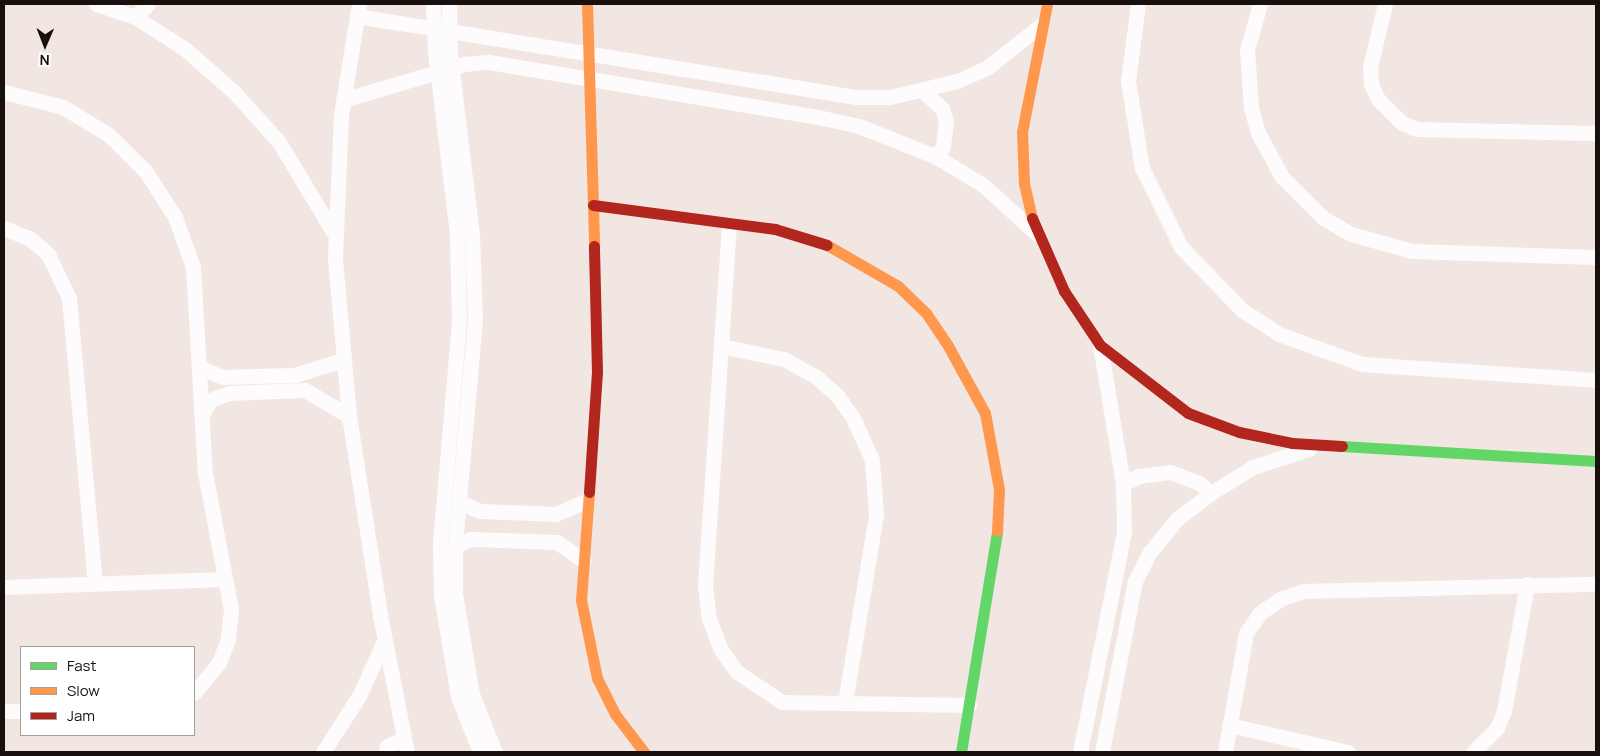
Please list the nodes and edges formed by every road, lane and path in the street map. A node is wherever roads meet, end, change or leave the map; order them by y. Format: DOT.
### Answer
graph roads {
  1 [pos="96,4"];
  2 [pos="148,4"];
  3 [pos="434,4"];
  4 [pos="449,4"];
  5 [pos="587,4"];
  6 [pos="1047,4"];
  7 [pos="1138,4"];
  8 [pos="1260,4"];
  9 [pos="1385,4"];
  10 [pos="358,10"];
  11 [pos="135,17"];
  12 [pos="1041,25"];
  13 [pos="434,30"];
  14 [pos="450,32"];
  15 [pos="588,55"];
  16 [pos="452,68"];
  17 [pos="437,72"];
  18 [pos="588,78"];
  19 [pos="4,92"];
  20 [pos="924,92"];
  21 [pos="343,100"];
  22 [pos="1596,133"];
  23 [pos="937,157"];
  24 [pos="593,204"];
  25 [pos="729,224"];
  26 [pos="4,228"];
  27 [pos="1036,233"];
  28 [pos="335,235"];
  29 [pos="1596,257"];
  30 [pos="1100,345"];
  31 [pos="721,346"];
  32 [pos="342,360"];
  33 [pos="200,367"];
  34 [pos="1596,380"];
  35 [pos="202,414"];
  36 [pos="349,416"];
  37 [pos="1346,446"];
  38 [pos="1596,461"];
  39 [pos="1123,484"];
  40 [pos="1212,493"];
  41 [pos="585,501"];
  42 [pos="459,502"];
  43 [pos="455,546"];
  44 [pos="583,560"];
  45 [pos="224,579"];
  46 [pos="95,584"];
  47 [pos="1527,584"];
  48 [pos="1596,584"];
  49 [pos="4,587"];
  50 [pos="384,642"];
  51 [pos="195,692"];
  52 [pos="845,703"];
  53 [pos="969,705"];
  54 [pos="4,711"];
  55 [pos="20,711"];
  56 [pos="1229,725"];
  57 [pos="405,746"];
  58 [pos="323,752"];
  59 [pos="386,752"];
  60 [pos="480,752"];
  61 [pos="495,752"];
  62 [pos="644,752"];
  63 [pos="961,752"];
  64 [pos="1080,752"];
  65 [pos="1102,752"];
  66 [pos="1225,752"];
  67 [pos="1348,752"];
  68 [pos="1472,752"];
  1 -- 11 [label="street"];
  2 -- 11 [label="street"];
  3 -- 13 [label="street"];
  4 -- 14 [label="street"];
  5 -- 15 [label="street"];
  6 -- 12 [label="street"];
  7 -- 34 [label="street"];
  8 -- 29 [label="street"];
  9 -- 22 [label="street"];
  10 -- 13 [label="street"];
  10 -- 21 [label="street"];
  11 -- 28 [label="street"];
  12 -- 20 [label="street"];
  12 -- 27 [label="street"];
  13 -- 14 [label="street"];
  13 -- 17 [label="street"];
  14 -- 15 [label="street"];
  14 -- 16 [label="street"];
  15 -- 18 [label="street"];
  15 -- 20 [label="street"];
  16 -- 17 [label="street"];
  16 -- 18 [label="street"];
  16 -- 42 [label="street"];
  17 -- 21 [label="street"];
  17 -- 60 [label="street"];
  18 -- 23 [label="street"];
  18 -- 24 [label="street"];
  19 -- 33 [label="street"];
  20 -- 23 [label="street"];
  21 -- 28 [label="street"];
  23 -- 27 [label="street"];
  24 -- 25 [label="street"];
  24 -- 41 [label="street"];
  25 -- 31 [label="street"];
  25 -- 53 [label="street"];
  26 -- 46 [label="street"];
  27 -- 30 [label="street"];
  28 -- 32 [label="street"];
  30 -- 37 [label="street"];
  30 -- 39 [label="street"];
  31 -- 52 [label="street"];
  31 -- 52 [label="street"];
  32 -- 33 [label="street"];
  32 -- 36 [label="street"];
  33 -- 35 [label="street"];
  35 -- 36 [label="street"];
  35 -- 45 [label="street"];
  36 -- 50 [label="street"];
  37 -- 38 [label="street"];
  37 -- 40 [label="street"];
  39 -- 40 [label="street"];
  39 -- 64 [label="street"];
  40 -- 65 [label="street"];
  41 -- 42 [label="street"];
  41 -- 44 [label="street"];
  42 -- 43 [label="street"];
  43 -- 44 [label="street"];
  43 -- 61 [label="street"];
  44 -- 62 [label="street"];
  45 -- 46 [label="street"];
  45 -- 51 [label="street"];
  46 -- 49 [label="street"];
  47 -- 48 [label="street"];
  47 -- 56 [label="street"];
  47 -- 68 [label="street"];
  50 -- 57 [label="street"];
  50 -- 58 [label="street"];
  52 -- 53 [label="street"];
  53 -- 63 [label="street"];
  54 -- 55 [label="street"];
  56 -- 66 [label="street"];
  56 -- 67 [label="street"];
  57 -- 59 [label="street"];
}
